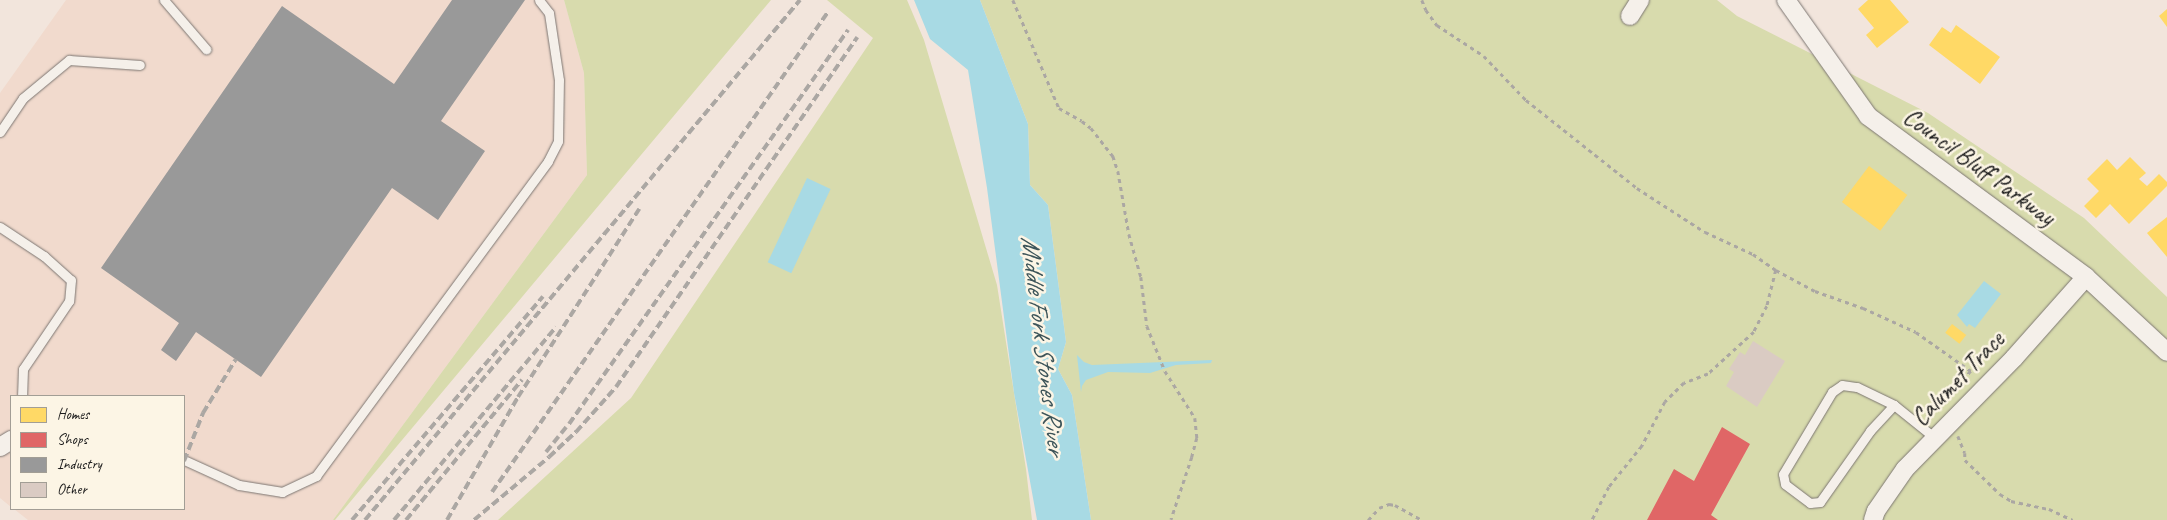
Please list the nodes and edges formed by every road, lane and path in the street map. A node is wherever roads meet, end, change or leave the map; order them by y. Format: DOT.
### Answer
graph roads {
  1 [pos="164,0"];
  2 [pos="539,0"];
  3 [pos="1014,0"];
  4 [pos="1422,0"];
  5 [pos="1640,0"];
  6 [pos="1786,0"];
  7 [pos="1630,16"];
  8 [pos="206,49"];
  9 [pos="140,66"];
  10 [pos="0,132"];
  11 [pos="0,227"];
  12 [pos="1776,270"];
  13 [pos="2086,278"];
  14 [pos="2167,352"];
  15 [pos="22,395"];
  16 [pos="1894,404"];
  17 [pos="1934,414"];
  18 [pos="1956,434"];
  19 [pos="1935,438"];
  20 [pos="185,460"];
  21 [pos="1878,517"];
  22 [pos="1171,520"];
  23 [pos="1368,520"];
  24 [pos="1422,520"];
  25 [pos="1592,520"];
  26 [pos="2073,520"];
  1 -- 8 [label="lane"];
  2 -- 20 [label="lane"];
  3 -- 22 [label="path"];
  4 -- 12 [label="path"];
  5 -- 7 [label="street"];
  6 -- 13 [label="street, Council Bluff Parkway"];
  9 -- 10 [label="lane"];
  11 -- 15 [label="lane"];
  12 -- 17 [label="path"];
  12 -- 25 [label="path"];
  13 -- 14 [label="street, Council Bluff Parkway"];
  13 -- 19 [label="street, Calumet Trace"];
  16 -- 16 [label="lane"];
  16 -- 19 [label="lane"];
  18 -- 26 [label="path"];
  19 -- 21 [label="street, Calumet Trace"];
  23 -- 24 [label="path"];
}
